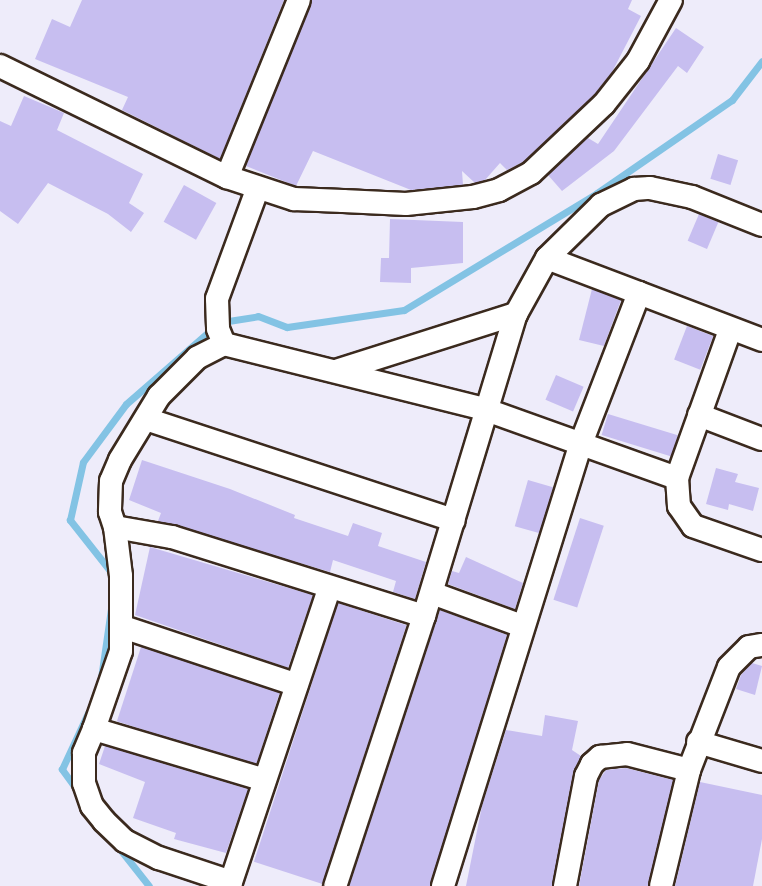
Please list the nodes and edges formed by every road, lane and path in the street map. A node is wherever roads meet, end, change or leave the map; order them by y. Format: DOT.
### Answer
graph roads {
  1 [pos="299,0"];
  2 [pos="671,0"];
  3 [pos="0,66"];
  4 [pos="226,177"];
  5 [pos="257,190"];
  6 [pos="762,225"];
  7 [pos="547,258"];
  8 [pos="639,293"];
  9 [pos="516,314"];
  10 [pos="730,330"];
  11 [pos="221,337"];
  12 [pos="762,340"];
  13 [pos="339,370"];
  14 [pos="484,409"];
  15 [pos="699,415"];
  16 [pos="146,419"];
  17 [pos="762,439"];
  18 [pos="580,446"];
  19 [pos="677,478"];
  20 [pos="454,520"];
  21 [pos="116,527"];
  22 [pos="762,550"];
  23 [pos="329,589"];
  24 [pos="432,593"];
  25 [pos="424,616"];
  26 [pos="522,626"];
  27 [pos="123,627"];
  28 [pos="762,645"];
  29 [pos="297,686"];
  30 [pos="93,729"];
  31 [pos="698,742"];
  32 [pos="762,761"];
  33 [pos="689,770"];
  34 [pos="265,780"];
  35 [pos="234,885"];
  36 [pos="335,886"];
  37 [pos="443,886"];
  38 [pos="565,886"];
  39 [pos="661,886"];
  1 -- 4 [label="street"];
  2 -- 5 [label="street"];
  3 -- 4 [label="street"];
  4 -- 5 [label="street"];
  5 -- 11 [label="street"];
  6 -- 7 [label="street"];
  7 -- 8 [label="street"];
  7 -- 9 [label="street"];
  8 -- 10 [label="street"];
  8 -- 18 [label="street"];
  9 -- 13 [label="street"];
  9 -- 14 [label="street"];
  10 -- 12 [label="street"];
  10 -- 15 [label="street"];
  11 -- 13 [label="street"];
  11 -- 16 [label="street"];
  13 -- 14 [label="street"];
  14 -- 18 [label="street"];
  14 -- 20 [label="street"];
  15 -- 17 [label="street"];
  15 -- 19 [label="street"];
  16 -- 20 [label="street"];
  16 -- 21 [label="street"];
  18 -- 19 [label="street"];
  18 -- 26 [label="street"];
  19 -- 22 [label="street"];
  20 -- 24 [label="street"];
  21 -- 23 [label="street"];
  21 -- 27 [label="street"];
  23 -- 25 [label="street"];
  23 -- 29 [label="street"];
  24 -- 25 [label="street"];
  24 -- 26 [label="street"];
  25 -- 36 [label="street"];
  26 -- 37 [label="street"];
  27 -- 29 [label="street"];
  27 -- 30 [label="street"];
  28 -- 31 [label="street"];
  29 -- 34 [label="street"];
  30 -- 34 [label="street"];
  30 -- 35 [label="street"];
  31 -- 32 [label="street"];
  31 -- 33 [label="street"];
  33 -- 38 [label="street"];
  33 -- 39 [label="street"];
  34 -- 35 [label="street"];
}
